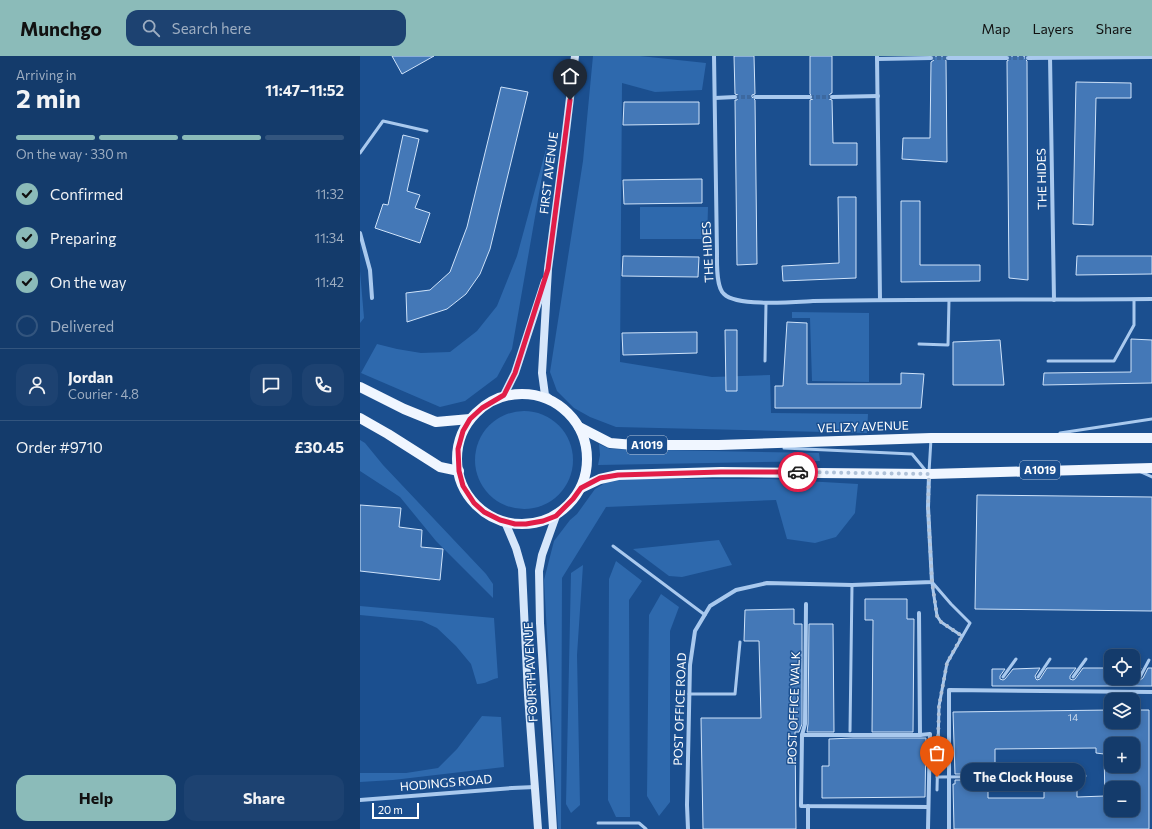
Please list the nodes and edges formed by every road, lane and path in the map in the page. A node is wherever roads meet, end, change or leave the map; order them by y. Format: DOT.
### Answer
graph roads {
  1 [pos="575,56"];
  2 [pos="714,56"];
  3 [pos="1050,57"];
  4 [pos="1152,57"];
  5 [pos="877,58"];
  6 [pos="930,58"];
  7 [pos="948,58"];
  8 [pos="1007,58"];
  9 [pos="1028,58"];
  10 [pos="878,96"];
  11 [pos="735,97"];
  12 [pos="755,97"];
  13 [pos="810,97"];
  14 [pos="832,97"];
  15 [pos="715,98"];
  16 [pos="427,131"];
  17 [pos="360,153"];
  18 [pos="360,232"];
  19 [pos="548,269"];
  20 [pos="372,298"];
  21 [pos="1152,299"];
  22 [pos="880,300"];
  23 [pos="949,300"];
  24 [pos="1054,300"];
  25 [pos="1134,300"];
  26 [pos="766,303"];
  27 [pos="919,344"];
  28 [pos="765,361"];
  29 [pos="1048,361"];
  30 [pos="360,386"];
  31 [pos="504,395"];
  32 [pos="556,404"];
  33 [pos="360,418"];
  34 [pos="470,419"];
  35 [pos="1152,419"];
  36 [pos="579,428"];
  37 [pos="931,438"];
  38 [pos="1028,438"];
  39 [pos="1152,438"];
  40 [pos="719,445"];
  41 [pos="775,447"];
  42 [pos="782,448"];
  43 [pos="1132,468"];
  44 [pos="1152,468"];
  45 [pos="459,471"];
  46 [pos="929,474"];
  47 [pos="1152,477"];
  48 [pos="581,488"];
  49 [pos="556,516"];
  50 [pos="505,522"];
  51 [pos="613,546"];
  52 [pos="932,582"];
  53 [pos="852,585"];
  54 [pos="806,604"];
  55 [pos="919,613"];
  56 [pos="705,615"];
  57 [pos="962,636"];
  58 [pos="740,642"];
  59 [pos="1016,659"];
  60 [pos="1050,659"];
  61 [pos="1086,659"];
  62 [pos="1149,660"];
  63 [pos="1003,677"];
  64 [pos="1038,677"];
  65 [pos="1073,677"];
  66 [pos="1140,677"];
  67 [pos="1152,692"];
  68 [pos="689,694"];
  69 [pos="850,732"];
  70 [pos="802,735"];
  71 [pos="920,735"];
  72 [pos="1084,776"];
  73 [pos="937,777"];
  74 [pos="949,777"];
  75 [pos="534,788"];
  76 [pos="937,790"];
  77 [pos="360,800"];
  78 [pos="808,806"];
  79 [pos="928,807"];
  80 [pos="598,823"];
  81 [pos="538,829"];
  82 [pos="553,829"];
  83 [pos="646,829"];
  84 [pos="688,829"];
  85 [pos="808,829"];
  86 [pos="928,829"];
  87 [pos="949,829"];
  1 -- 19 [label="street, FIRST AVENUE"];
  2 -- 15 [label="street, THE HIDES"];
  3 -- 4 [label="street"];
  3 -- 9 [label="street"];
  3 -- 24 [label="street, THE HIDES"];
  5 -- 6 [label="street"];
  5 -- 10 [label="street"];
  7 -- 8 [label="street"];
  10 -- 14 [label="street"];
  10 -- 22 [label="street"];
  11 -- 15 [label="street"];
  12 -- 13 [label="street"];
  15 -- 26 [label="street, THE HIDES"];
  16 -- 17 [label="lane"];
  18 -- 20 [label="street"];
  19 -- 31 [label="street, FIRST AVENUE"];
  19 -- 32 [label="street, FIRST AVENUE"];
  21 -- 25 [label="street, THE HIDES"];
  22 -- 23 [label="street, THE HIDES"];
  22 -- 26 [label="street, THE HIDES"];
  23 -- 24 [label="street, THE HIDES"];
  23 -- 27 [label="lane"];
  24 -- 25 [label="street, THE HIDES"];
  25 -- 29 [label="lane"];
  26 -- 28 [label="lane"];
  30 -- 34 [label="main road"];
  31 -- 32 [label="main road"];
  31 -- 34 [label="main road"];
  32 -- 36 [label="main road"];
  33 -- 45 [label="main road"];
  34 -- 45 [label="main road"];
  35 -- 38 [label="lane"];
  36 -- 40 [label="main road, VELIZY AVENUE / A1019"];
  36 -- 48 [label="main road"];
  37 -- 38 [label="main road, VELIZY AVENUE / A1019"];
  37 -- 40 [label="main road, VELIZY AVENUE / A1019"];
  37 -- 46 [label="lane"];
  38 -- 39 [label="main road, VELIZY AVENUE / A1019"];
  40 -- 41 [label="lane"];
  42 -- 46 [label="lane"];
  43 -- 44 [label="main road, A1019"];
  43 -- 46 [label="main road, A1019"];
  43 -- 47 [label="lane"];
  45 -- 50 [label="main road"];
  46 -- 48 [label="main road, A1019"];
  46 -- 52 [label="street"];
  48 -- 49 [label="main road"];
  49 -- 50 [label="main road"];
  49 -- 82 [label="street, FOURTH AVENUE"];
  50 -- 75 [label="street, FOURTH AVENUE"];
  51 -- 56 [label="lane"];
  52 -- 53 [label="street, POST OFFICE ROAD"];
  52 -- 57 [label="lane"];
  52 -- 57 [label="lane"];
  53 -- 56 [label="street, POST OFFICE ROAD"];
  53 -- 69 [label="lane"];
  54 -- 70 [label="street, POST OFFICE WALK"];
  55 -- 71 [label="street"];
  56 -- 68 [label="street, POST OFFICE ROAD"];
  57 -- 73 [label="lane"];
  58 -- 68 [label="lane"];
  59 -- 63 [label="lane"];
  60 -- 64 [label="lane"];
  61 -- 65 [label="lane"];
  62 -- 66 [label="lane"];
  67 -- 74 [label="street"];
  68 -- 84 [label="street, POST OFFICE ROAD"];
  70 -- 71 [label="street"];
  70 -- 78 [label="street, POST OFFICE WALK"];
  71 -- 79 [label="street"];
  72 -- 74 [label="lane"];
  73 -- 74 [label="lane"];
  73 -- 76 [label="lane"];
  74 -- 87 [label="street"];
  75 -- 77 [label="street, HODINGS ROAD"];
  75 -- 81 [label="street, FOURTH AVENUE"];
  78 -- 79 [label="street"];
  78 -- 85 [label="street"];
  79 -- 86 [label="street"];
  80 -- 83 [label="lane"];
}
